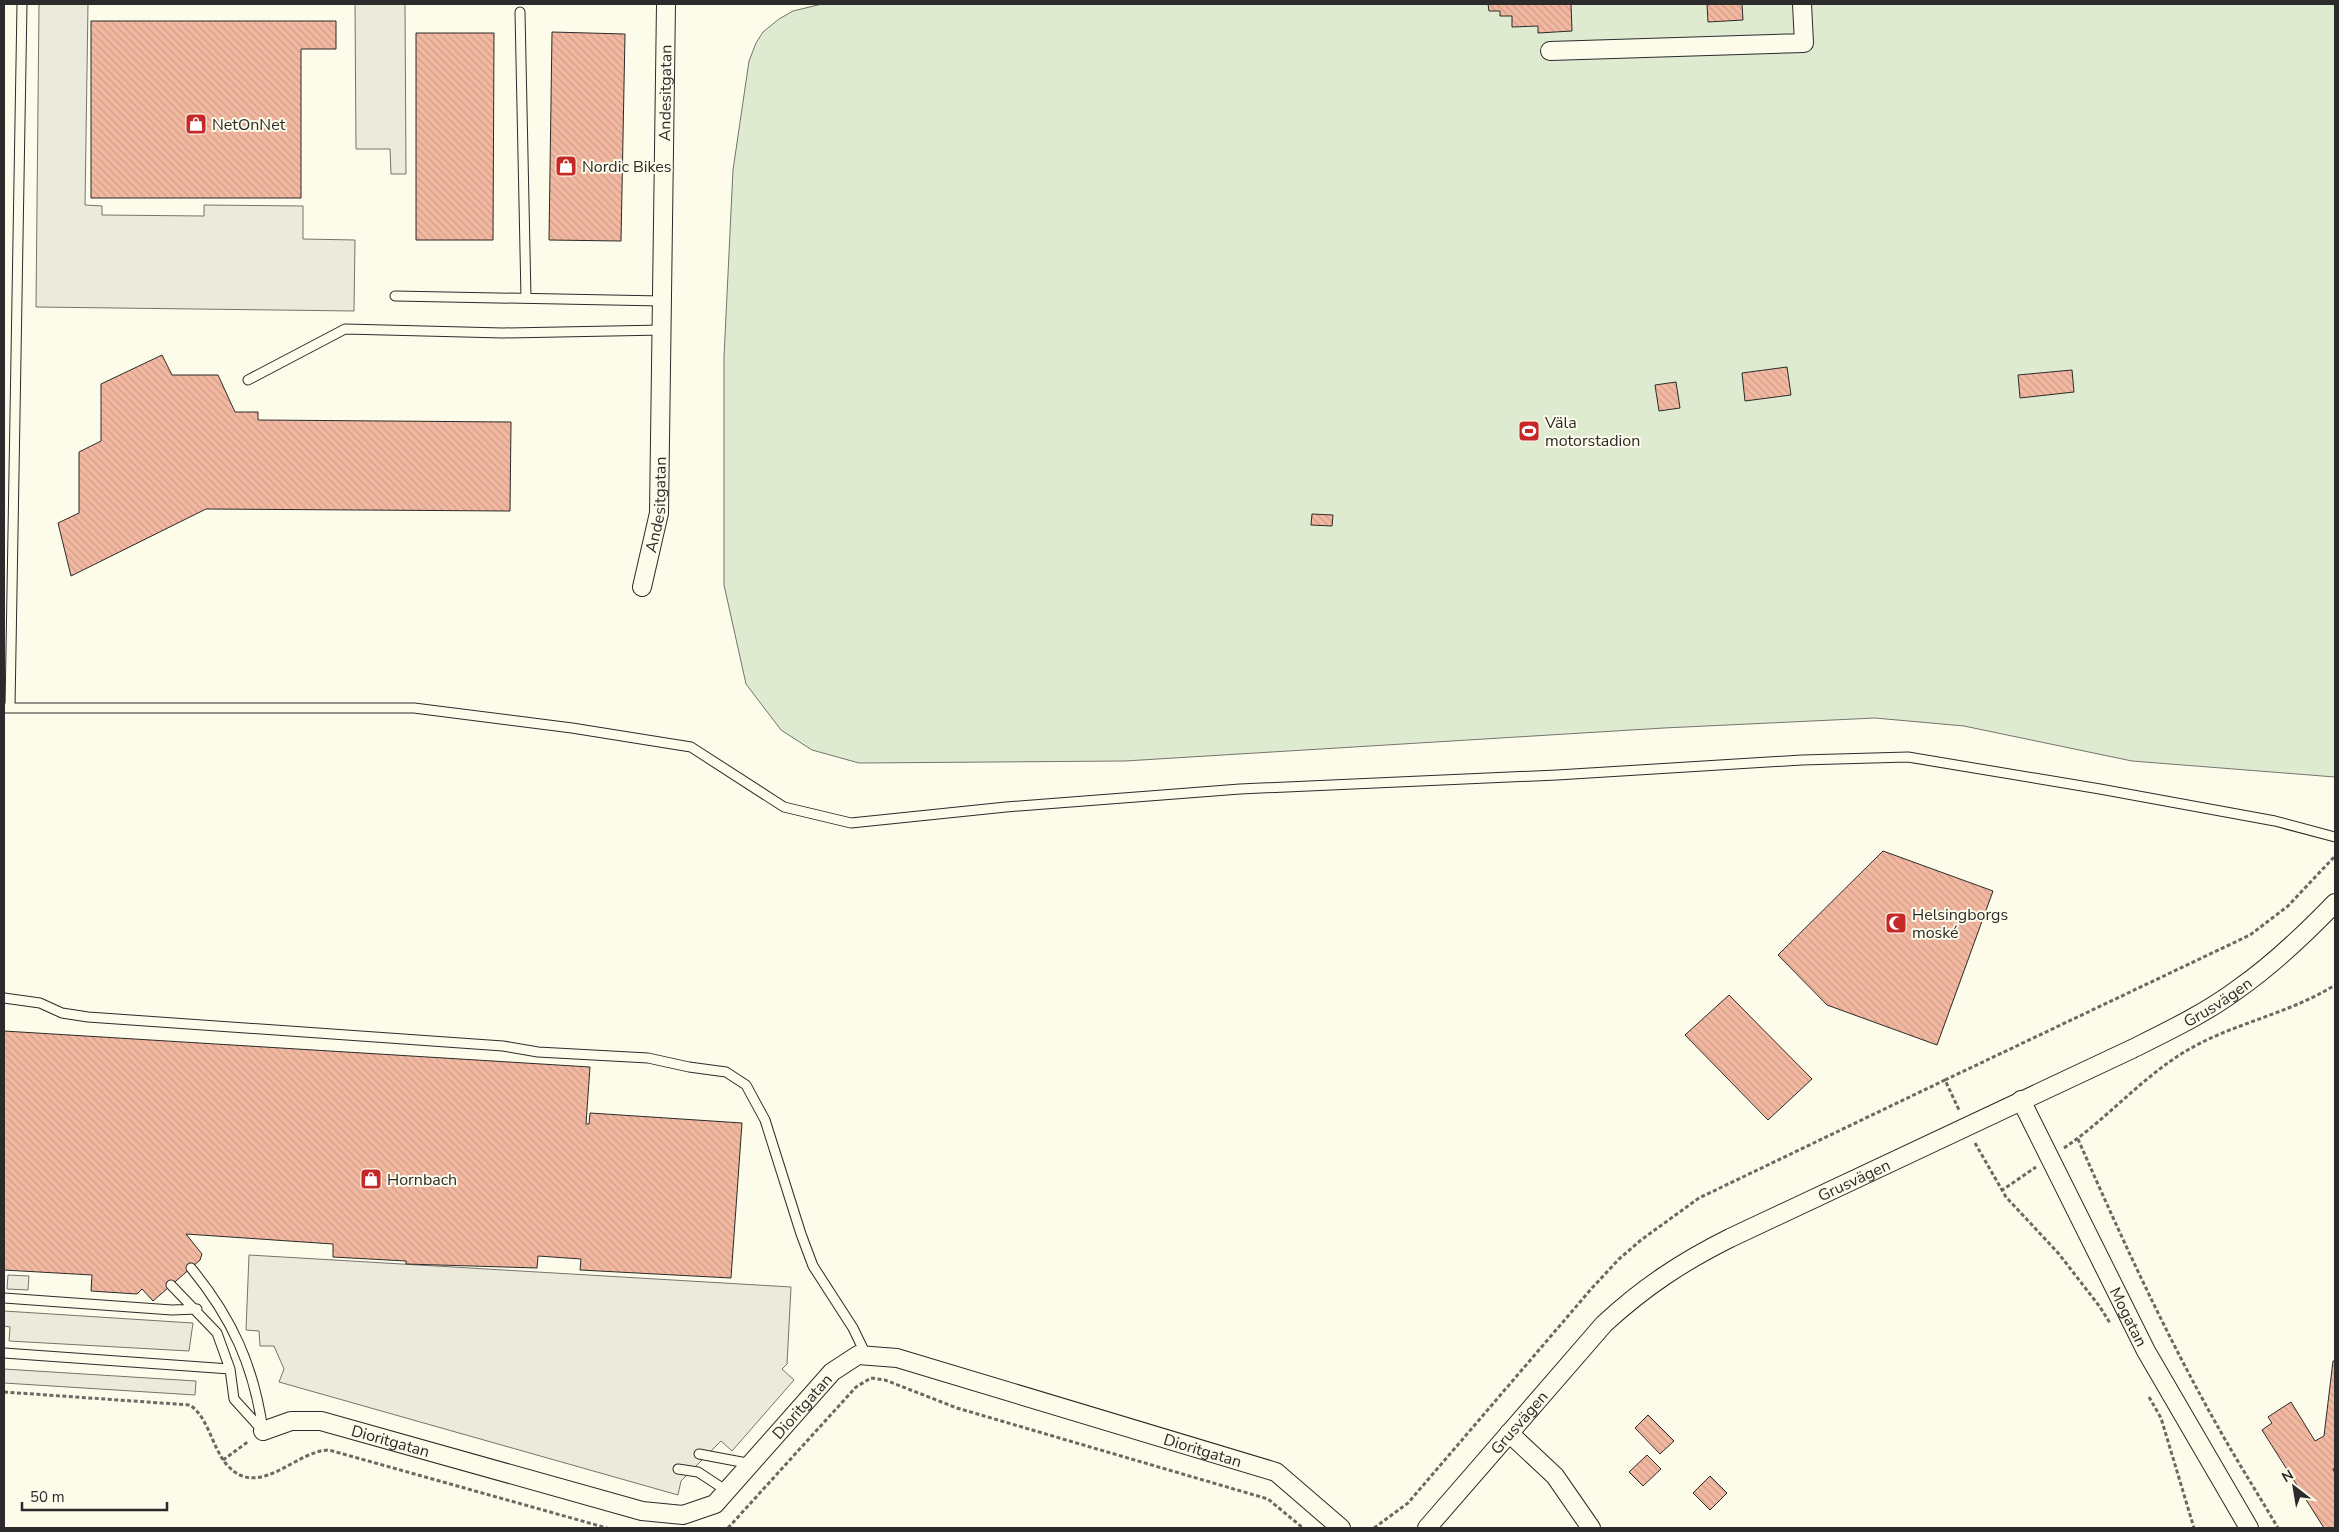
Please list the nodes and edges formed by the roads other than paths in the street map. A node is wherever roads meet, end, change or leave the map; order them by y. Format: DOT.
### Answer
graph roads {
  1 [pos="22,4"];
  2 [pos="666,4"];
  3 [pos="1802,4"];
  4 [pos="520,12"];
  5 [pos="1550,51"];
  6 [pos="395,296"];
  7 [pos="526,298"];
  8 [pos="662,301"];
  9 [pos="663,330"];
  10 [pos="248,380"];
  11 [pos="642,587"];
  12 [pos="7,708"];
  13 [pos="2335,837"];
  14 [pos="2335,903"];
  15 [pos="4,998"];
  16 [pos="2021,1100"];
  17 [pos="191,1268"];
  18 [pos="171,1285"];
  19 [pos="4,1298"];
  20 [pos="196,1309"];
  21 [pos="4,1353"];
  22 [pos="867,1356"];
  23 [pos="230,1369"];
  24 [pos="263,1431"];
  25 [pos="1509,1433"];
  26 [pos="700,1454"];
  27 [pos="752,1464"];
  28 [pos="678,1469"];
  29 [pos="727,1491"];
  30 [pos="1341,1528"];
  31 [pos="1427,1528"];
  32 [pos="1591,1528"];
  33 [pos="2249,1528"];
  1 -- 12 [label="lane"];
  2 -- 8 [label="street, Andesitgatan"];
  3 -- 5 [label="street"];
  4 -- 7 [label="lane"];
  6 -- 7 [label="lane"];
  7 -- 8 [label="lane"];
  8 -- 9 [label="street, Andesitgatan"];
  9 -- 10 [label="lane"];
  9 -- 11 [label="street, Andesitgatan"];
  12 -- 13 [label="lane"];
  14 -- 16 [label="street, Grusvägen"];
  15 -- 22 [label="lane"];
  16 -- 25 [label="street, Grusvägen"];
  16 -- 33 [label="street, Mogatan"];
  17 -- 24 [label="lane"];
  18 -- 20 [label="lane"];
  19 -- 20 [label="lane"];
  20 -- 23 [label="lane"];
  21 -- 23 [label="lane"];
  22 -- 27 [label="street, Dioritgatan"];
  22 -- 30 [label="street, Dioritgatan"];
  23 -- 24 [label="lane"];
  24 -- 29 [label="street, Dioritgatan"];
  25 -- 31 [label="street, Grusvägen"];
  25 -- 32 [label="street"];
  26 -- 27 [label="lane"];
  27 -- 29 [label="street, Dioritgatan"];
  28 -- 29 [label="lane"];
}
